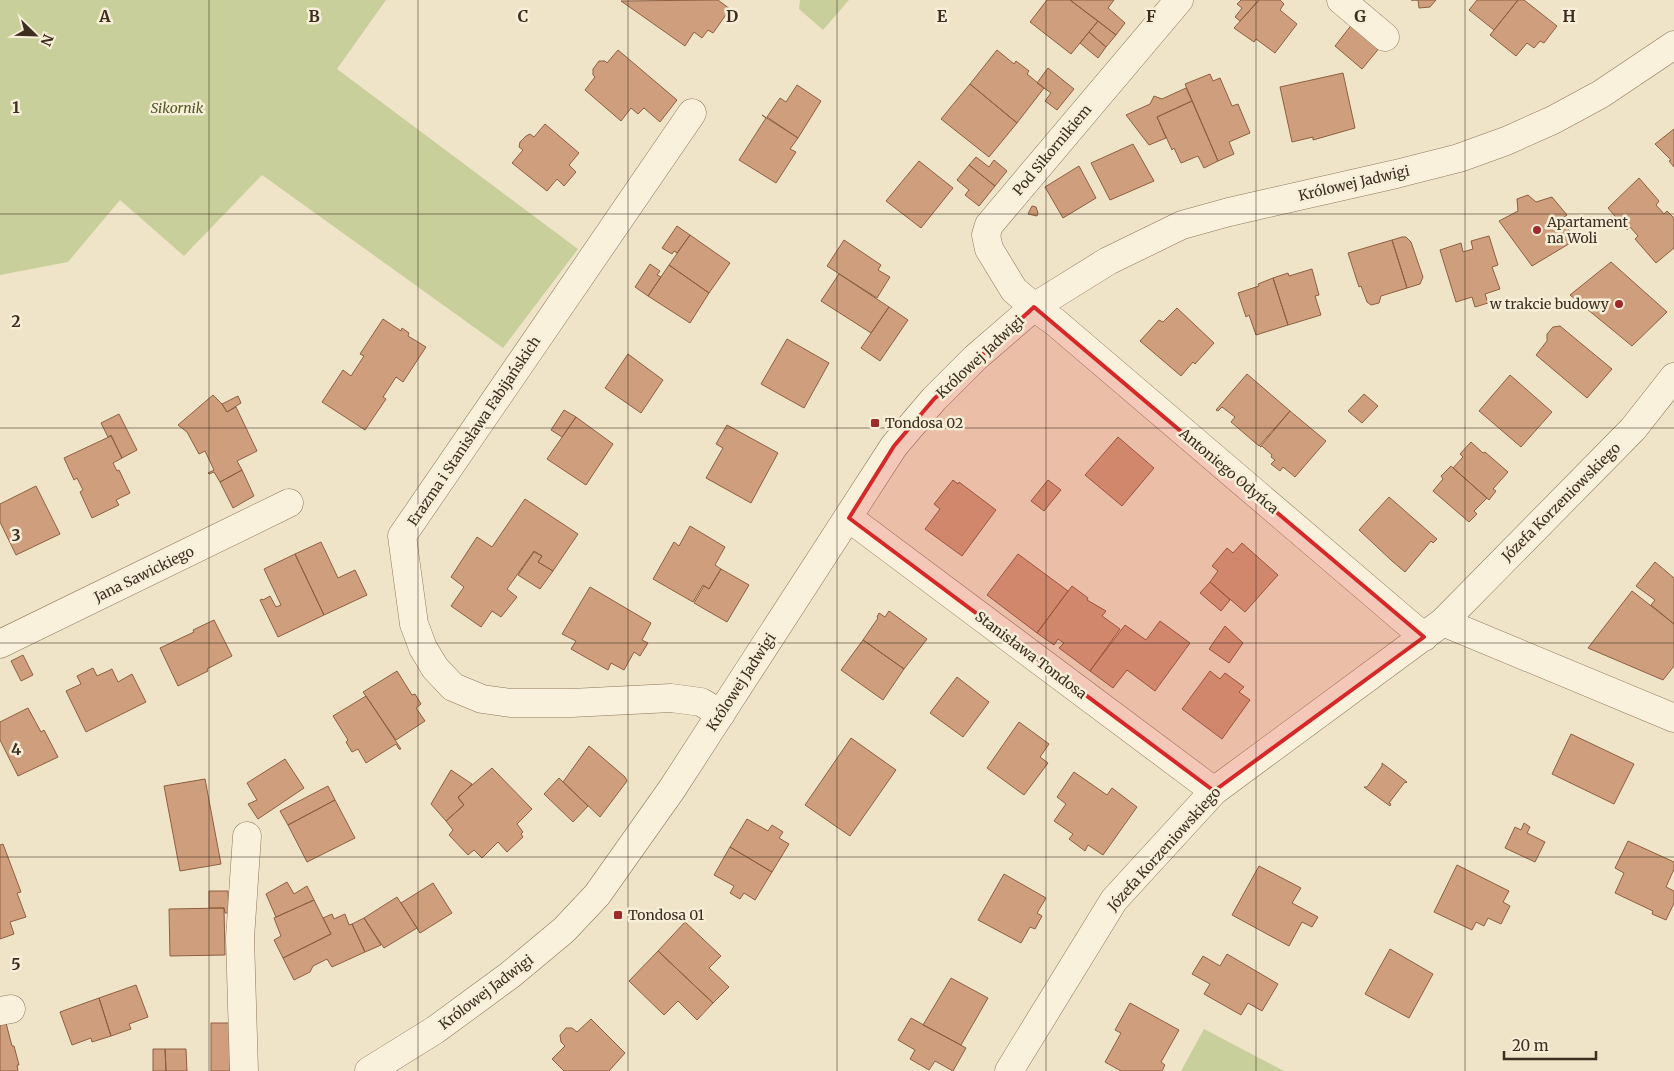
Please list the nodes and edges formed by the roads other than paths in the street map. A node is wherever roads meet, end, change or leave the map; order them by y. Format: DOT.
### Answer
graph roads {
  1 [pos="1179,0"];
  2 [pos="1341,0"];
  3 [pos="1385,37"];
  4 [pos="1674,45"];
  5 [pos="692,113"];
  6 [pos="1034,307"];
  7 [pos="1674,377"];
  8 [pos="403,497"];
  9 [pos="289,503"];
  10 [pos="849,518"];
  11 [pos="402,536"];
  12 [pos="1433,629"];
  13 [pos="0,644"];
  14 [pos="721,714"];
  15 [pos="1674,718"];
  16 [pos="1214,791"];
  17 [pos="247,836"];
  18 [pos="244,1071"];
  19 [pos="368,1071"];
  20 [pos="1009,1071"];
  1 -- 6 [label="street, Pod Sikornikiem"];
  2 -- 3 [label="street"];
  4 -- 6 [label="street, Królowej Jadwigi"];
  5 -- 11 [label="street, Erazma i Stanisława Fabijańskich"];
  6 -- 10 [label="street, Królowej Jadwigi"];
  6 -- 12 [label="street, Antoniego Odyńca"];
  7 -- 12 [label="street, Józefa Korzeniowskiego"];
  8 -- 11 [label="street"];
  9 -- 13 [label="street, Jana Sawickiego"];
  10 -- 14 [label="street, Królowej Jadwigi"];
  10 -- 16 [label="street, Stanisława Tondosa"];
  11 -- 14 [label="street, Erazma i Stanisława Fabijańskich"];
  12 -- 15 [label="street"];
  12 -- 16 [label="street, Józefa Korzeniowskiego"];
  14 -- 19 [label="street, Królowej Jadwigi"];
  16 -- 20 [label="street, Józefa Korzeniowskiego"];
  17 -- 18 [label="street"];
}
